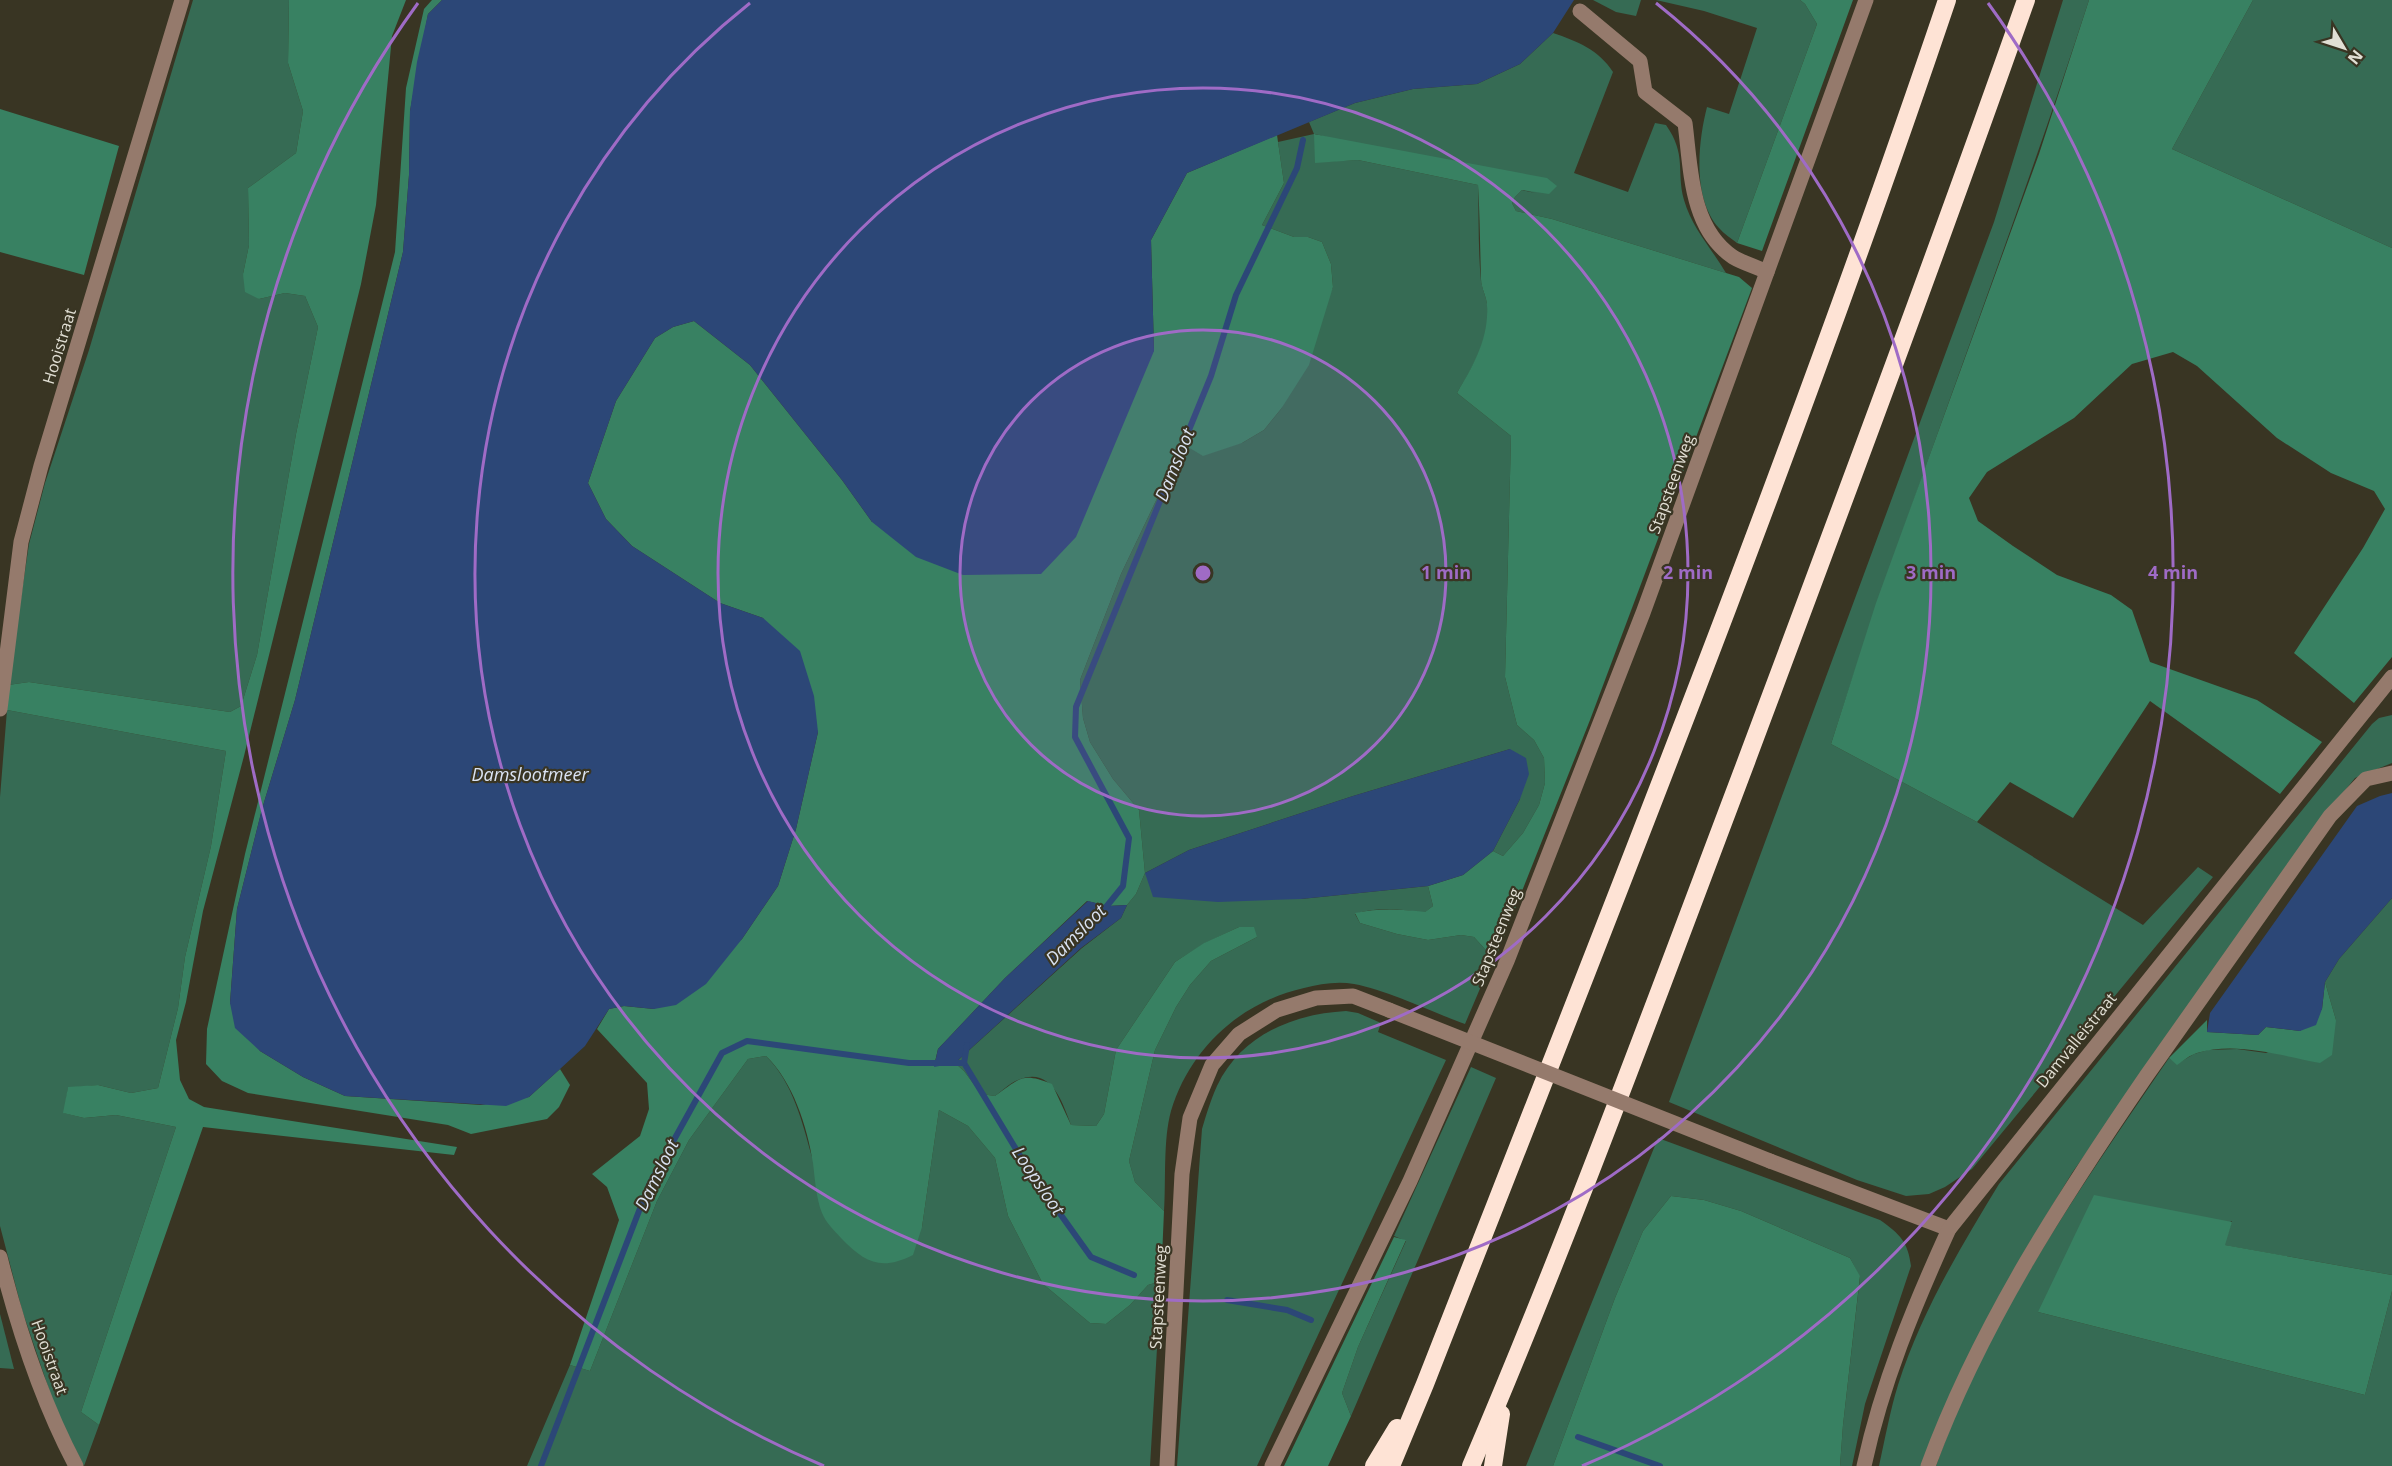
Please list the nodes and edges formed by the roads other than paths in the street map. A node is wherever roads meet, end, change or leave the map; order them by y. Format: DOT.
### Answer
graph roads {
  1 [pos="182,0"];
  2 [pos="1866,0"];
  3 [pos="1947,0"];
  4 [pos="2026,0"];
  5 [pos="1580,10"];
  6 [pos="1767,272"];
  7 [pos="2392,677"];
  8 [pos="0,709"];
  9 [pos="2392,773"];
  10 [pos="1948,1229"];
  11 [pos="0,1257"];
  12 [pos="1425,1384"];
  13 [pos="1505,1386"];
  14 [pos="76,1466"];
  15 [pos="1167,1466"];
  16 [pos="1272,1466"];
  17 [pos="1374,1466"];
  18 [pos="1391,1466"];
  19 [pos="1471,1466"];
  20 [pos="1493,1466"];
  21 [pos="1864,1466"];
  22 [pos="1928,1466"];
  1 -- 8 [label="street, Hooistraat"];
  2 -- 6 [label="street, Stapsteenweg"];
  3 -- 12 [label="highway"];
  4 -- 13 [label="highway"];
  5 -- 6 [label="street"];
  6 -- 16 [label="street, Stapsteenweg"];
  7 -- 10 [label="street, Damvalleistraat"];
  9 -- 22 [label="street"];
  10 -- 15 [label="street, Stapsteenweg, bridge"];
  10 -- 21 [label="street, Damvalleistraat"];
  11 -- 14 [label="street, Hooistraat"];
  12 -- 17 [label="highway"];
  12 -- 18 [label="highway"];
  13 -- 19 [label="highway"];
  13 -- 20 [label="highway"];
}
